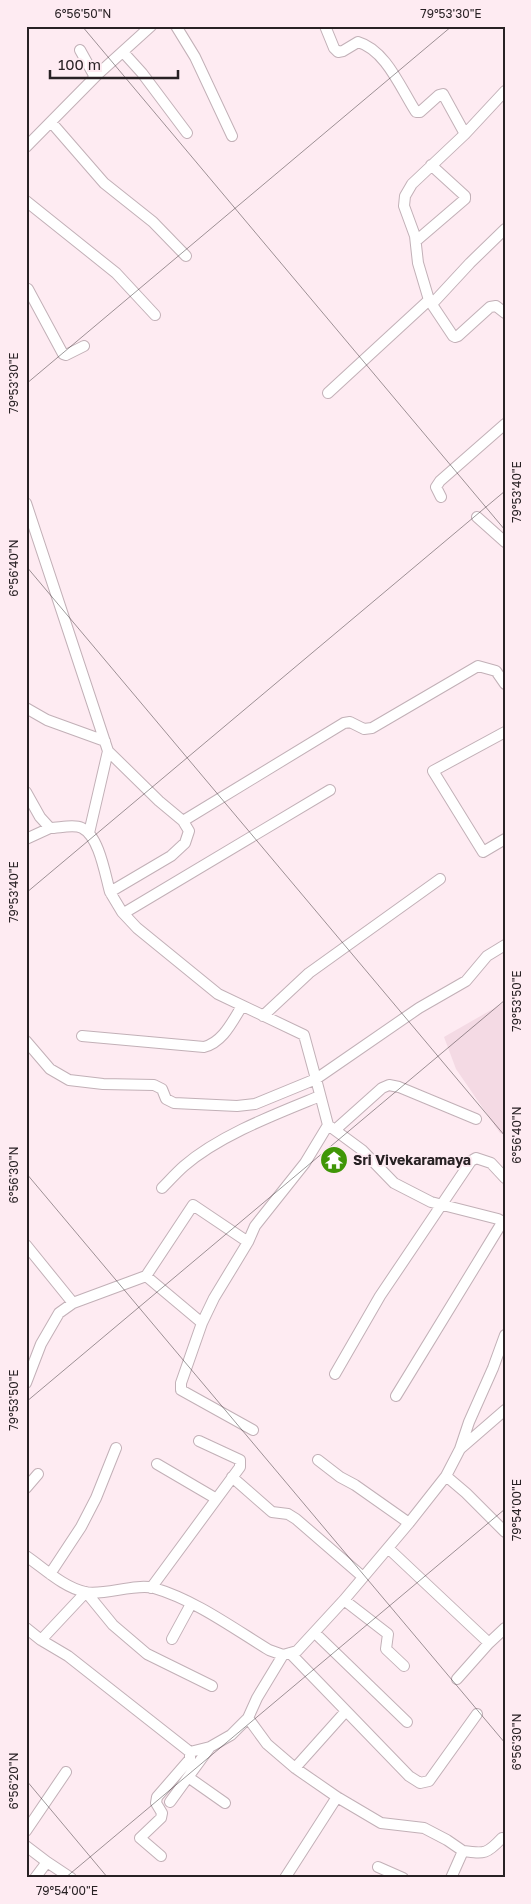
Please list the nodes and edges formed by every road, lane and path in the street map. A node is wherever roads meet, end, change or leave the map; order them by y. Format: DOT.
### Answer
graph roads {
  1 [pos="151,26"];
  2 [pos="176,26"];
  3 [pos="325,26"];
  4 [pos="80,50"];
  5 [pos="123,52"];
  6 [pos="95,77"];
  7 [pos="505,92"];
  8 [pos="50,122"];
  9 [pos="187,133"];
  10 [pos="465,134"];
  11 [pos="232,136"];
  12 [pos="26,147"];
  13 [pos="431,165"];
  14 [pos="26,202"];
  15 [pos="505,229"];
  16 [pos="416,242"];
  17 [pos="186,256"];
  18 [pos="26,288"];
  19 [pos="431,302"];
  20 [pos="505,313"];
  21 [pos="155,315"];
  22 [pos="84,346"];
  23 [pos="328,393"];
  24 [pos="505,424"];
  25 [pos="441,497"];
  26 [pos="26,503"];
  27 [pos="477,517"];
  28 [pos="505,542"];
  29 [pos="505,684"];
  30 [pos="26,708"];
  31 [pos="505,732"];
  32 [pos="107,746"];
  33 [pos="330,790"];
  34 [pos="26,792"];
  35 [pos="183,821"];
  36 [pos="50,828"];
  37 [pos="89,832"];
  38 [pos="26,839"];
  39 [pos="505,839"];
  40 [pos="440,879"];
  41 [pos="110,892"];
  42 [pos="124,914"];
  43 [pos="505,945"];
  44 [pos="242,1006"];
  45 [pos="263,1016"];
  46 [pos="82,1036"];
  47 [pos="26,1041"];
  48 [pos="316,1079"];
  49 [pos="320,1096"];
  50 [pos="476,1119"];
  51 [pos="331,1127"];
  52 [pos="505,1178"];
  53 [pos="162,1188"];
  54 [pos="440,1205"];
  55 [pos="504,1222"];
  56 [pos="248,1242"];
  57 [pos="26,1245"];
  58 [pos="146,1276"];
  59 [pos="73,1303"];
  60 [pos="202,1323"];
  61 [pos="505,1335"];
  62 [pos="335,1374"];
  63 [pos="26,1383"];
  64 [pos="396,1396"];
  65 [pos="505,1410"];
  66 [pos="253,1430"];
  67 [pos="199,1441"];
  68 [pos="116,1448"];
  69 [pos="460,1449"];
  70 [pos="318,1460"];
  71 [pos="158,1464"];
  72 [pos="38,1474"];
  73 [pos="446,1476"];
  74 [pos="232,1478"];
  75 [pos="26,1488"];
  76 [pos="215,1498"];
  77 [pos="409,1523"];
  78 [pos="505,1532"];
  79 [pos="388,1548"];
  80 [pos="26,1556"];
  81 [pos="50,1574"];
  82 [pos="363,1576"];
  83 [pos="151,1588"];
  84 [pos="86,1592"];
  85 [pos="344,1600"];
  86 [pos="191,1604"];
  87 [pos="26,1628"];
  88 [pos="505,1628"];
  89 [pos="314,1633"];
  90 [pos="172,1639"];
  91 [pos="41,1640"];
  92 [pos="489,1643"];
  93 [pos="286,1654"];
  94 [pos="404,1666"];
  95 [pos="457,1679"];
  96 [pos="212,1686"];
  97 [pos="346,1711"];
  98 [pos="477,1714"];
  99 [pos="248,1718"];
  100 [pos="407,1722"];
  101 [pos="210,1747"];
  102 [pos="190,1752"];
  103 [pos="295,1768"];
  104 [pos="66,1772"];
  105 [pos="188,1777"];
  106 [pos="337,1797"];
  107 [pos="170,1802"];
  108 [pos="225,1803"];
  109 [pos="26,1830"];
  110 [pos="504,1836"];
  111 [pos="26,1846"];
  112 [pos="463,1851"];
  113 [pos="161,1856"];
  114 [pos="47,1862"];
  115 [pos="378,1867"];
  116 [pos="36,1878"];
  117 [pos="71,1878"];
  118 [pos="285,1878"];
  119 [pos="403,1878"];
  120 [pos="452,1878"];
  1 -- 5 [label="street"];
  2 -- 11 [label="street"];
  3 -- 10 [label="street"];
  4 -- 6 [label="street"];
  5 -- 6 [label="street"];
  5 -- 9 [label="street"];
  6 -- 8 [label="street"];
  7 -- 10 [label="street"];
  8 -- 12 [label="street"];
  8 -- 17 [label="street"];
  10 -- 13 [label="street"];
  13 -- 16 [label="street"];
  13 -- 16 [label="street"];
  14 -- 21 [label="street"];
  15 -- 19 [label="street"];
  16 -- 19 [label="street"];
  18 -- 22 [label="street"];
  19 -- 20 [label="street"];
  19 -- 23 [label="street"];
  24 -- 25 [label="street"];
  26 -- 32 [label="street"];
  27 -- 28 [label="street"];
  29 -- 35 [label="street"];
  30 -- 32 [label="street"];
  31 -- 39 [label="street"];
  32 -- 35 [label="street"];
  32 -- 37 [label="street"];
  33 -- 42 [label="street"];
  34 -- 36 [label="street"];
  35 -- 41 [label="street"];
  36 -- 37 [label="street"];
  36 -- 38 [label="street"];
  37 -- 41 [label="street"];
  40 -- 45 [label="street"];
  41 -- 42 [label="street"];
  42 -- 44 [label="street"];
  43 -- 48 [label="street"];
  44 -- 45 [label="street"];
  44 -- 46 [label="street"];
  45 -- 48 [label="street"];
  47 -- 48 [label="street"];
  48 -- 49 [label="street"];
  49 -- 51 [label="street"];
  49 -- 53 [label="street"];
  50 -- 51 [label="street"];
  51 -- 54 [label="street"];
  51 -- 56 [label="street"];
  52 -- 54 [label="street"];
  54 -- 55 [label="street"];
  54 -- 62 [label="street"];
  55 -- 64 [label="street"];
  56 -- 58 [label="street"];
  56 -- 60 [label="street"];
  57 -- 59 [label="street"];
  58 -- 59 [label="street"];
  58 -- 60 [label="street"];
  59 -- 63 [label="street"];
  60 -- 66 [label="street"];
  61 -- 69 [label="street"];
  65 -- 69 [label="street"];
  67 -- 74 [label="street"];
  68 -- 81 [label="street"];
  69 -- 73 [label="street"];
  70 -- 77 [label="street"];
  71 -- 76 [label="street"];
  72 -- 75 [label="street"];
  73 -- 77 [label="street"];
  73 -- 78 [label="street"];
  74 -- 76 [label="street"];
  74 -- 82 [label="street"];
  76 -- 83 [label="street"];
  77 -- 79 [label="street"];
  79 -- 82 [label="street"];
  79 -- 92 [label="street"];
  80 -- 81 [label="street"];
  81 -- 84 [label="street"];
  82 -- 85 [label="street"];
  83 -- 84 [label="street"];
  83 -- 86 [label="street"];
  84 -- 91 [label="street"];
  84 -- 96 [label="street"];
  85 -- 89 [label="street"];
  85 -- 94 [label="street"];
  86 -- 90 [label="street"];
  86 -- 93 [label="street"];
  87 -- 91 [label="street"];
  88 -- 92 [label="street"];
  89 -- 93 [label="street"];
  89 -- 100 [label="street"];
  91 -- 102 [label="street"];
  92 -- 95 [label="street"];
  93 -- 97 [label="street"];
  93 -- 99 [label="street"];
  97 -- 98 [label="street"];
  97 -- 103 [label="street"];
  99 -- 101 [label="street"];
  99 -- 103 [label="street"];
  101 -- 102 [label="street"];
  101 -- 105 [label="street"];
  102 -- 113 [label="street"];
  103 -- 106 [label="street"];
  104 -- 109 [label="street"];
  105 -- 107 [label="street"];
  105 -- 108 [label="street"];
  106 -- 112 [label="street"];
  106 -- 118 [label="street"];
  110 -- 112 [label="street"];
  111 -- 114 [label="street"];
  112 -- 120 [label="street"];
  114 -- 116 [label="street"];
  114 -- 117 [label="street"];
  115 -- 119 [label="street"];
}
